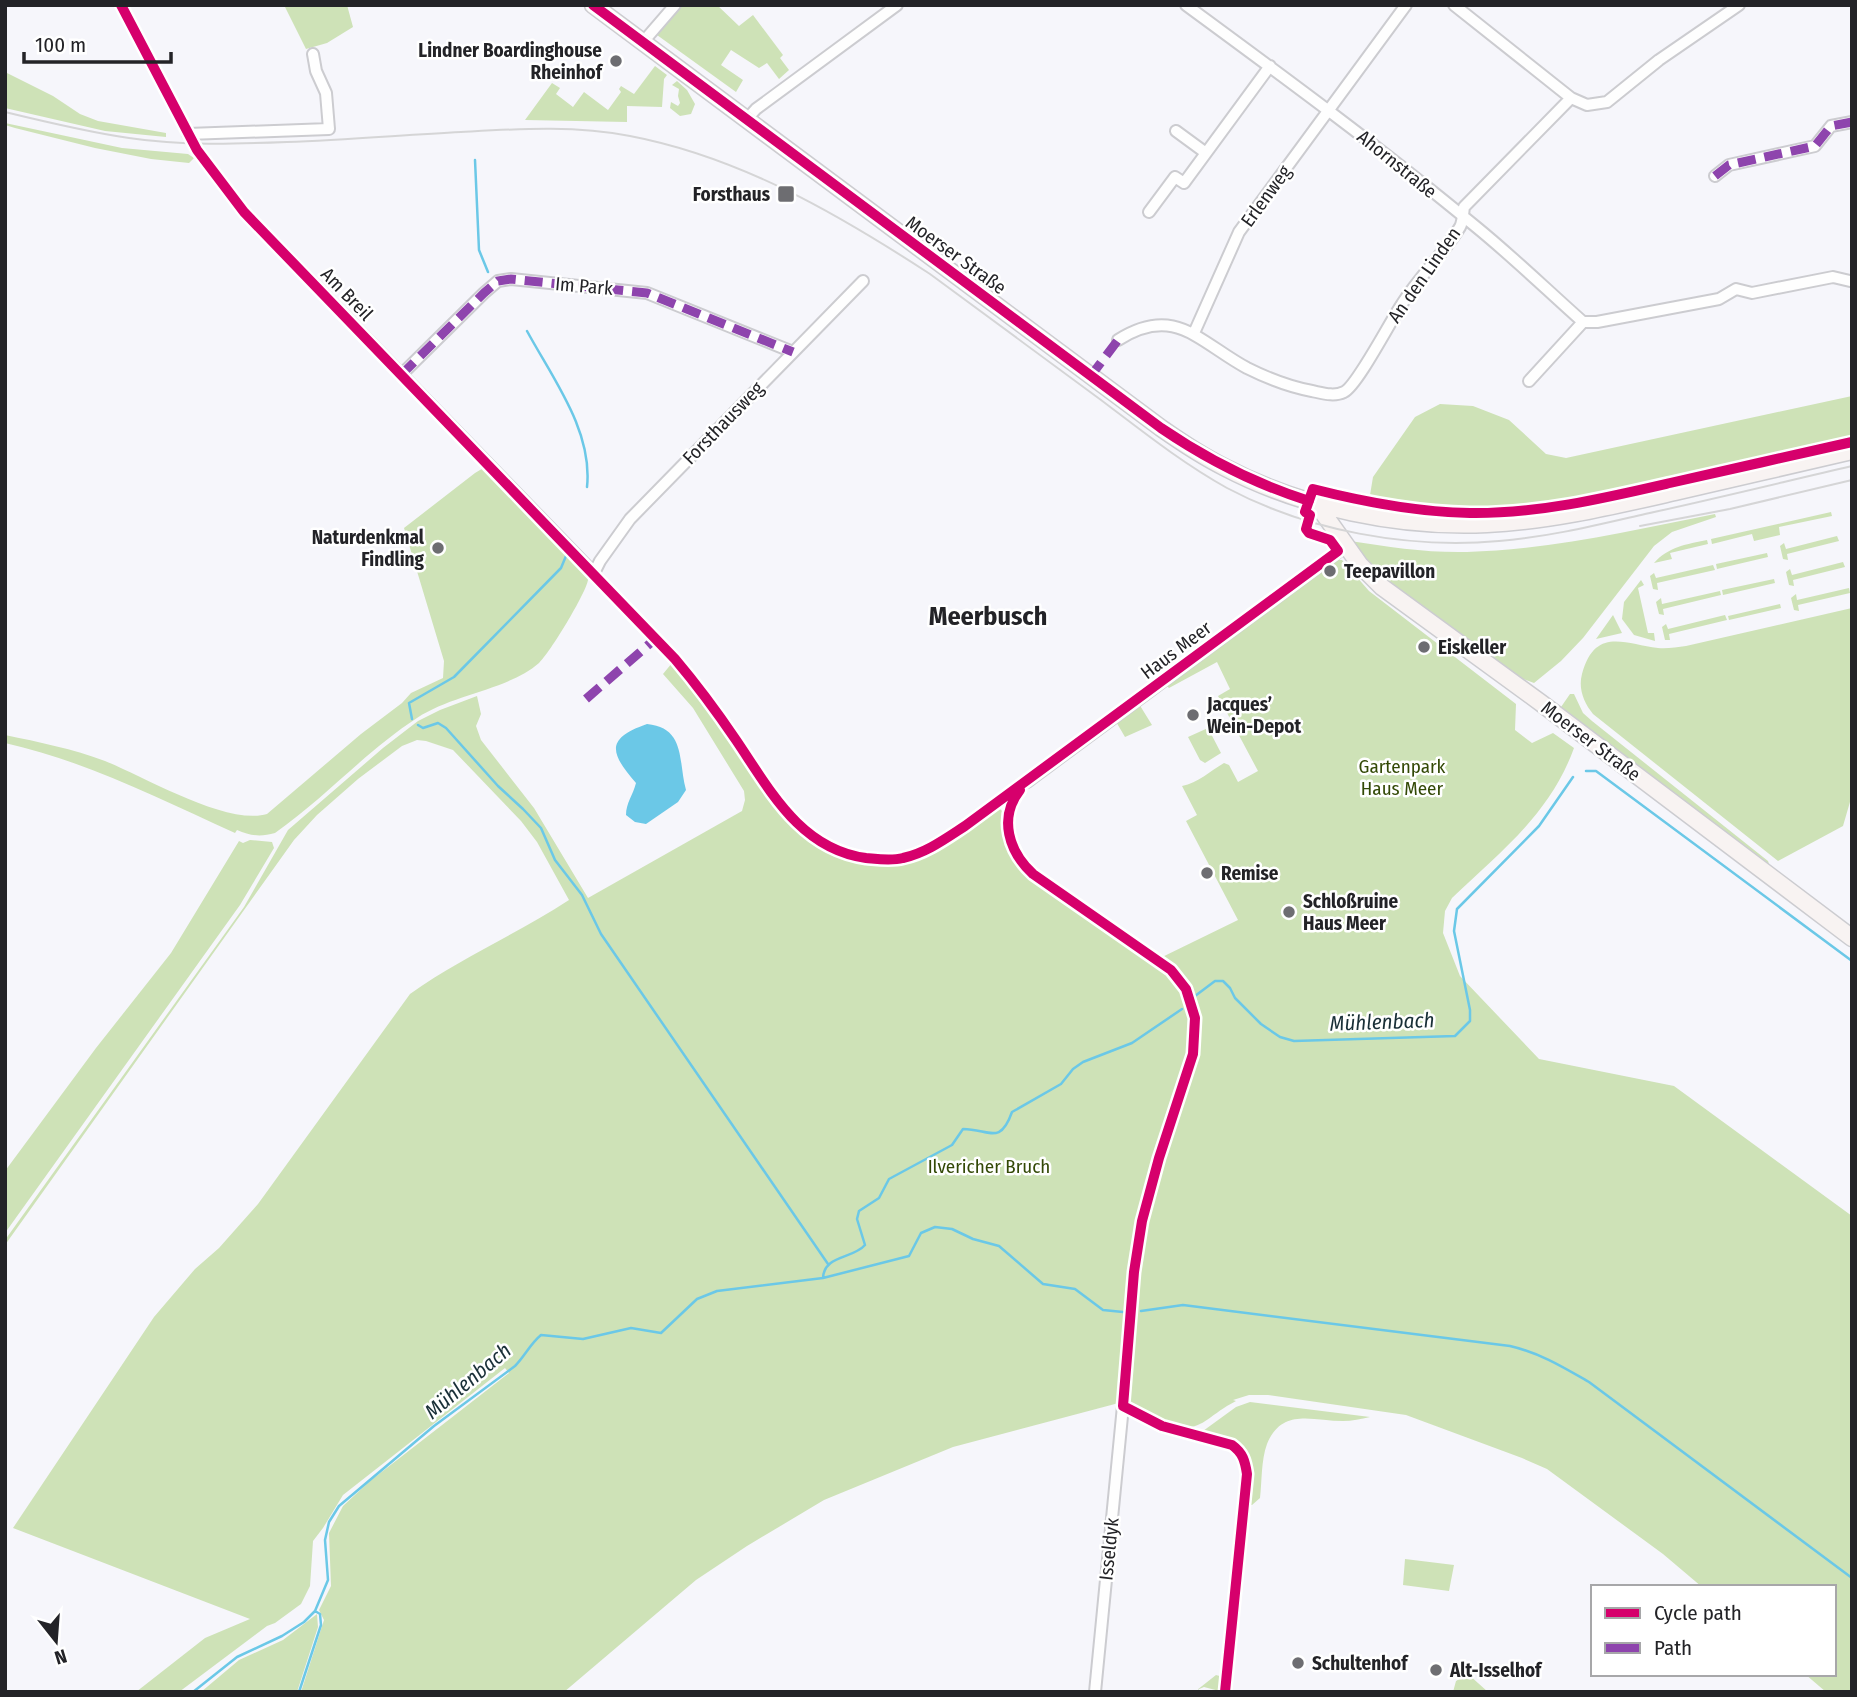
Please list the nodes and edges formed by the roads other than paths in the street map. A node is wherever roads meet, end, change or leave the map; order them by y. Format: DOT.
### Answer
graph roads {
  1 [pos="121,5"];
  2 [pos="593,5"];
  3 [pos="675,5"];
  4 [pos="897,5"];
  5 [pos="1186,5"];
  6 [pos="1406,5"];
  7 [pos="1454,5"];
  8 [pos="1739,5"];
  9 [pos="643,42"];
  10 [pos="313,54"];
  11 [pos="1270,66"];
  12 [pos="1571,98"];
  13 [pos="1328,110"];
  14 [pos="747,119"];
  15 [pos="1852,122"];
  16 [pos="1176,131"];
  17 [pos="188,134"];
  18 [pos="1206,153"];
  19 [pos="1715,176"];
  20 [pos="1149,212"];
  21 [pos="1462,217"];
  22 [pos="863,281"];
  23 [pos="1850,282"];
  24 [pos="1583,322"];
  25 [pos="1194,334"];
  26 [pos="1118,340"];
  27 [pos="793,352"];
  28 [pos="401,375"];
  29 [pos="1529,381"];
  30 [pos="1852,451"];
  31 [pos="1316,503"];
  32 [pos="1358,512"];
  33 [pos="1342,540"];
  34 [pos="594,573"];
  35 [pos="1027,782"];
  36 [pos="1852,939"];
  37 [pos="1123,1406"];
  38 [pos="1095,1692"];
  1 -- 17 [label="street, Am Breil"];
  2 -- 9 [label="main road, Moerser Straße"];
  3 -- 9 [label="street"];
  4 -- 14 [label="street"];
  5 -- 11 [label="street, Ahornstraße"];
  6 -- 13 [label="street, Erlenweg"];
  7 -- 12 [label="street"];
  8 -- 12 [label="street"];
  9 -- 14 [label="main road, Moerser Straße"];
  10 -- 17 [label="street"];
  11 -- 13 [label="street, Ahornstraße"];
  11 -- 18 [label="street"];
  12 -- 21 [label="street, An den Linden"];
  13 -- 21 [label="street, Ahornstraße"];
  13 -- 25 [label="street, Erlenweg"];
  14 -- 31 [label="main road, Moerser Straße"];
  15 -- 19 [label="street"];
  16 -- 18 [label="street"];
  17 -- 28 [label="street, Am Breil"];
  18 -- 20 [label="street"];
  21 -- 24 [label="street, Ahornstraße"];
  21 -- 25 [label="street, An den Linden"];
  22 -- 27 [label="street, Forsthausweg"];
  23 -- 24 [label="street"];
  24 -- 29 [label="street"];
  25 -- 26 [label="street"];
  27 -- 28 [label="street, Im Park"];
  27 -- 34 [label="street, Forsthausweg"];
  28 -- 34 [label="street, Am Breil"];
  30 -- 32 [label="main road, Moerser Straße"];
  31 -- 32 [label="main road, Moerser Straße"];
  31 -- 33 [label="main road, Moerser Straße"];
  32 -- 33 [label="main road"];
  33 -- 35 [label="street, Haus Meer"];
  33 -- 36 [label="main road, Moerser Straße"];
  37 -- 38 [label="street, Isseldyk"];
}
